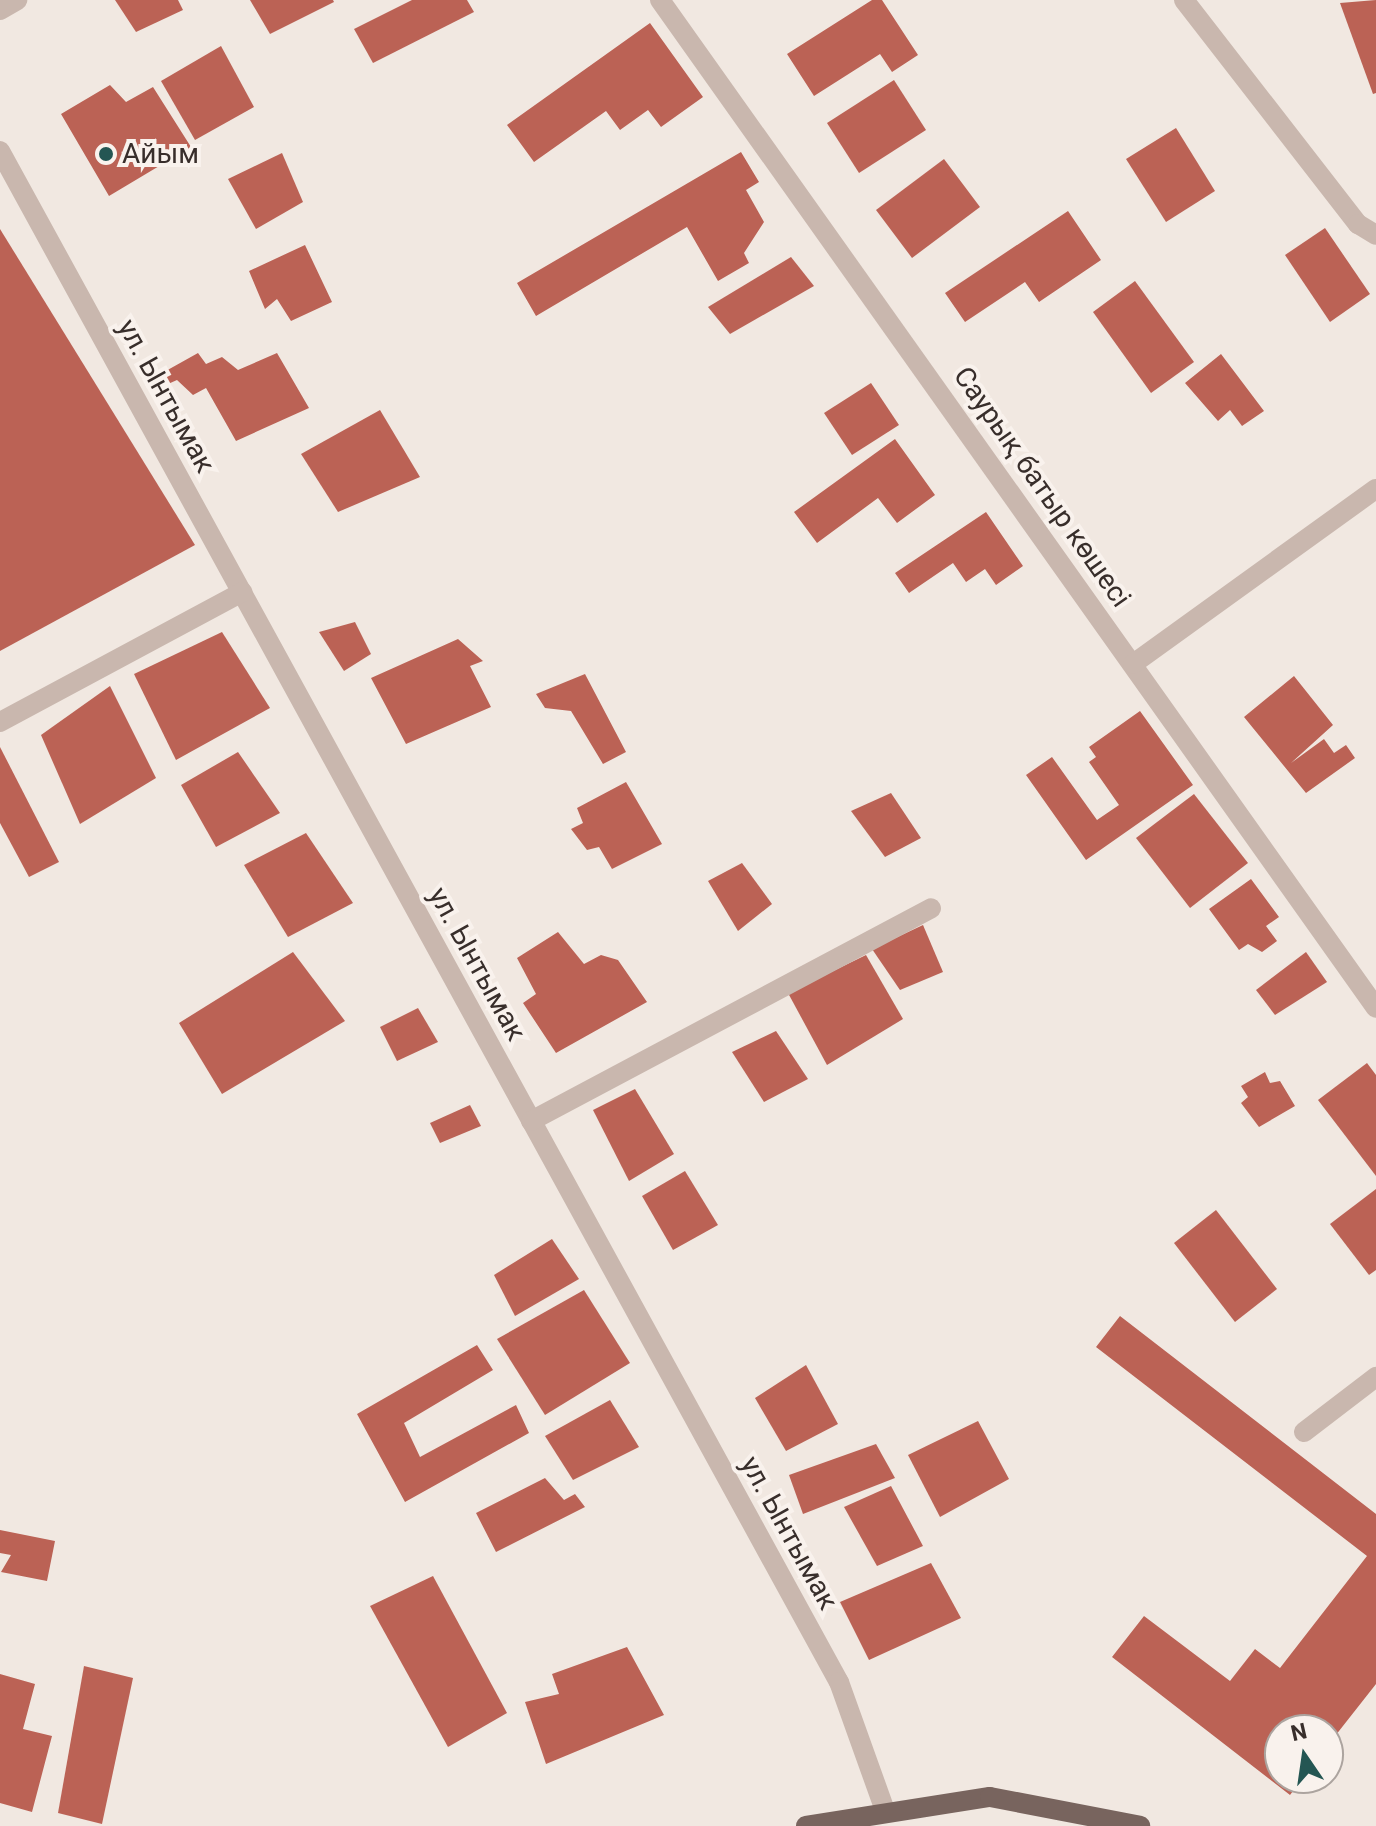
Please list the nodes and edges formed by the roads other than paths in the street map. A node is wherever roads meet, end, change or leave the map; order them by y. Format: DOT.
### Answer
graph roads {
  1 [pos="17,0"];
  2 [pos="660,0"];
  3 [pos="1184,0"];
  4 [pos="0,10"];
  5 [pos="0,151"];
  6 [pos="1376,235"];
  7 [pos="1376,489"];
  8 [pos="242,592"];
  9 [pos="1133,664"];
  10 [pos="0,722"];
  11 [pos="931,908"];
  12 [pos="1376,1008"];
  13 [pos="531,1121"];
  14 [pos="1376,1377"];
  15 [pos="1304,1432"];
  16 [pos="886,1813"];
  17 [pos="806,1826"];
  18 [pos="1140,1826"];
  1 -- 4 [label="street"];
  2 -- 9 [label="street, Саурық батыр көшесі"];
  3 -- 6 [label="street"];
  5 -- 8 [label="street, ул. Ынтымак"];
  7 -- 9 [label="street"];
  8 -- 10 [label="street"];
  8 -- 13 [label="street, ул. Ынтымак"];
  9 -- 12 [label="street, Саурық батыр көшесі"];
  11 -- 13 [label="street"];
  13 -- 16 [label="street, ул. Ынтымак"];
  14 -- 15 [label="street"];
  16 -- 17 [label="main road"];
  16 -- 18 [label="main road"];
}
